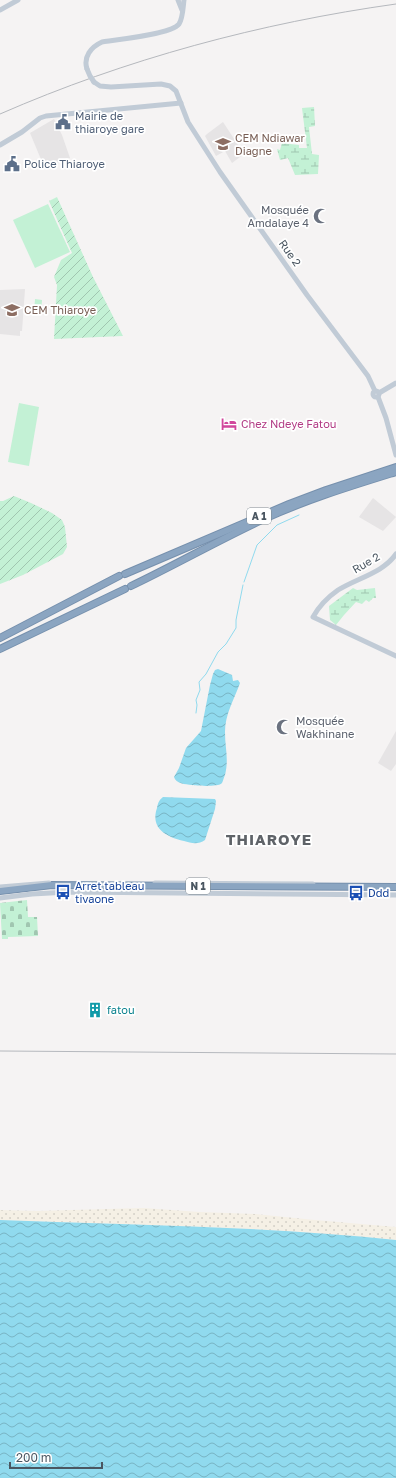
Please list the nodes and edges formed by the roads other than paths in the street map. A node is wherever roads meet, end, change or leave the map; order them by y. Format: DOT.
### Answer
graph roads {
  1 [pos="18,0"];
  2 [pos="178,0"];
  3 [pos="184,0"];
  4 [pos="0,10"];
  5 [pos="183,10"];
  6 [pos="181,103"];
  7 [pos="0,145"];
  8 [pos="396,383"];
  9 [pos="377,394"];
  10 [pos="396,455"];
  11 [pos="396,467"];
  12 [pos="396,472"];
  13 [pos="396,554"];
  14 [pos="0,638"];
  15 [pos="0,649"];
  16 [pos="396,656"];
  17 [pos="79,884"];
  18 [pos="396,886"];
  19 [pos="0,887"];
  20 [pos="0,891"];
  21 [pos="396,892"];
  22 [pos="0,894"];
  23 [pos="396,895"];
  24 [pos="0,898"];
  1 -- 4 [label="street"];
  2 -- 5 [label="street"];
  3 -- 5 [label="street"];
  5 -- 6 [label="street, Rue 2, bridge"];
  6 -- 7 [label="street"];
  6 -- 9 [label="street, Rue 2"];
  8 -- 9 [label="street"];
  9 -- 10 [label="street, Rue 2"];
  11 -- 14 [label="highway, A 1"];
  12 -- 15 [label="highway, A 1"];
  13 -- 16 [label="street, Rue 2"];
  17 -- 18 [label="highway, N 1"];
  17 -- 19 [label="street"];
  17 -- 20 [label="highway, N 1"];
  21 -- 22 [label="highway, N 1"];
  23 -- 24 [label="street"];
}
